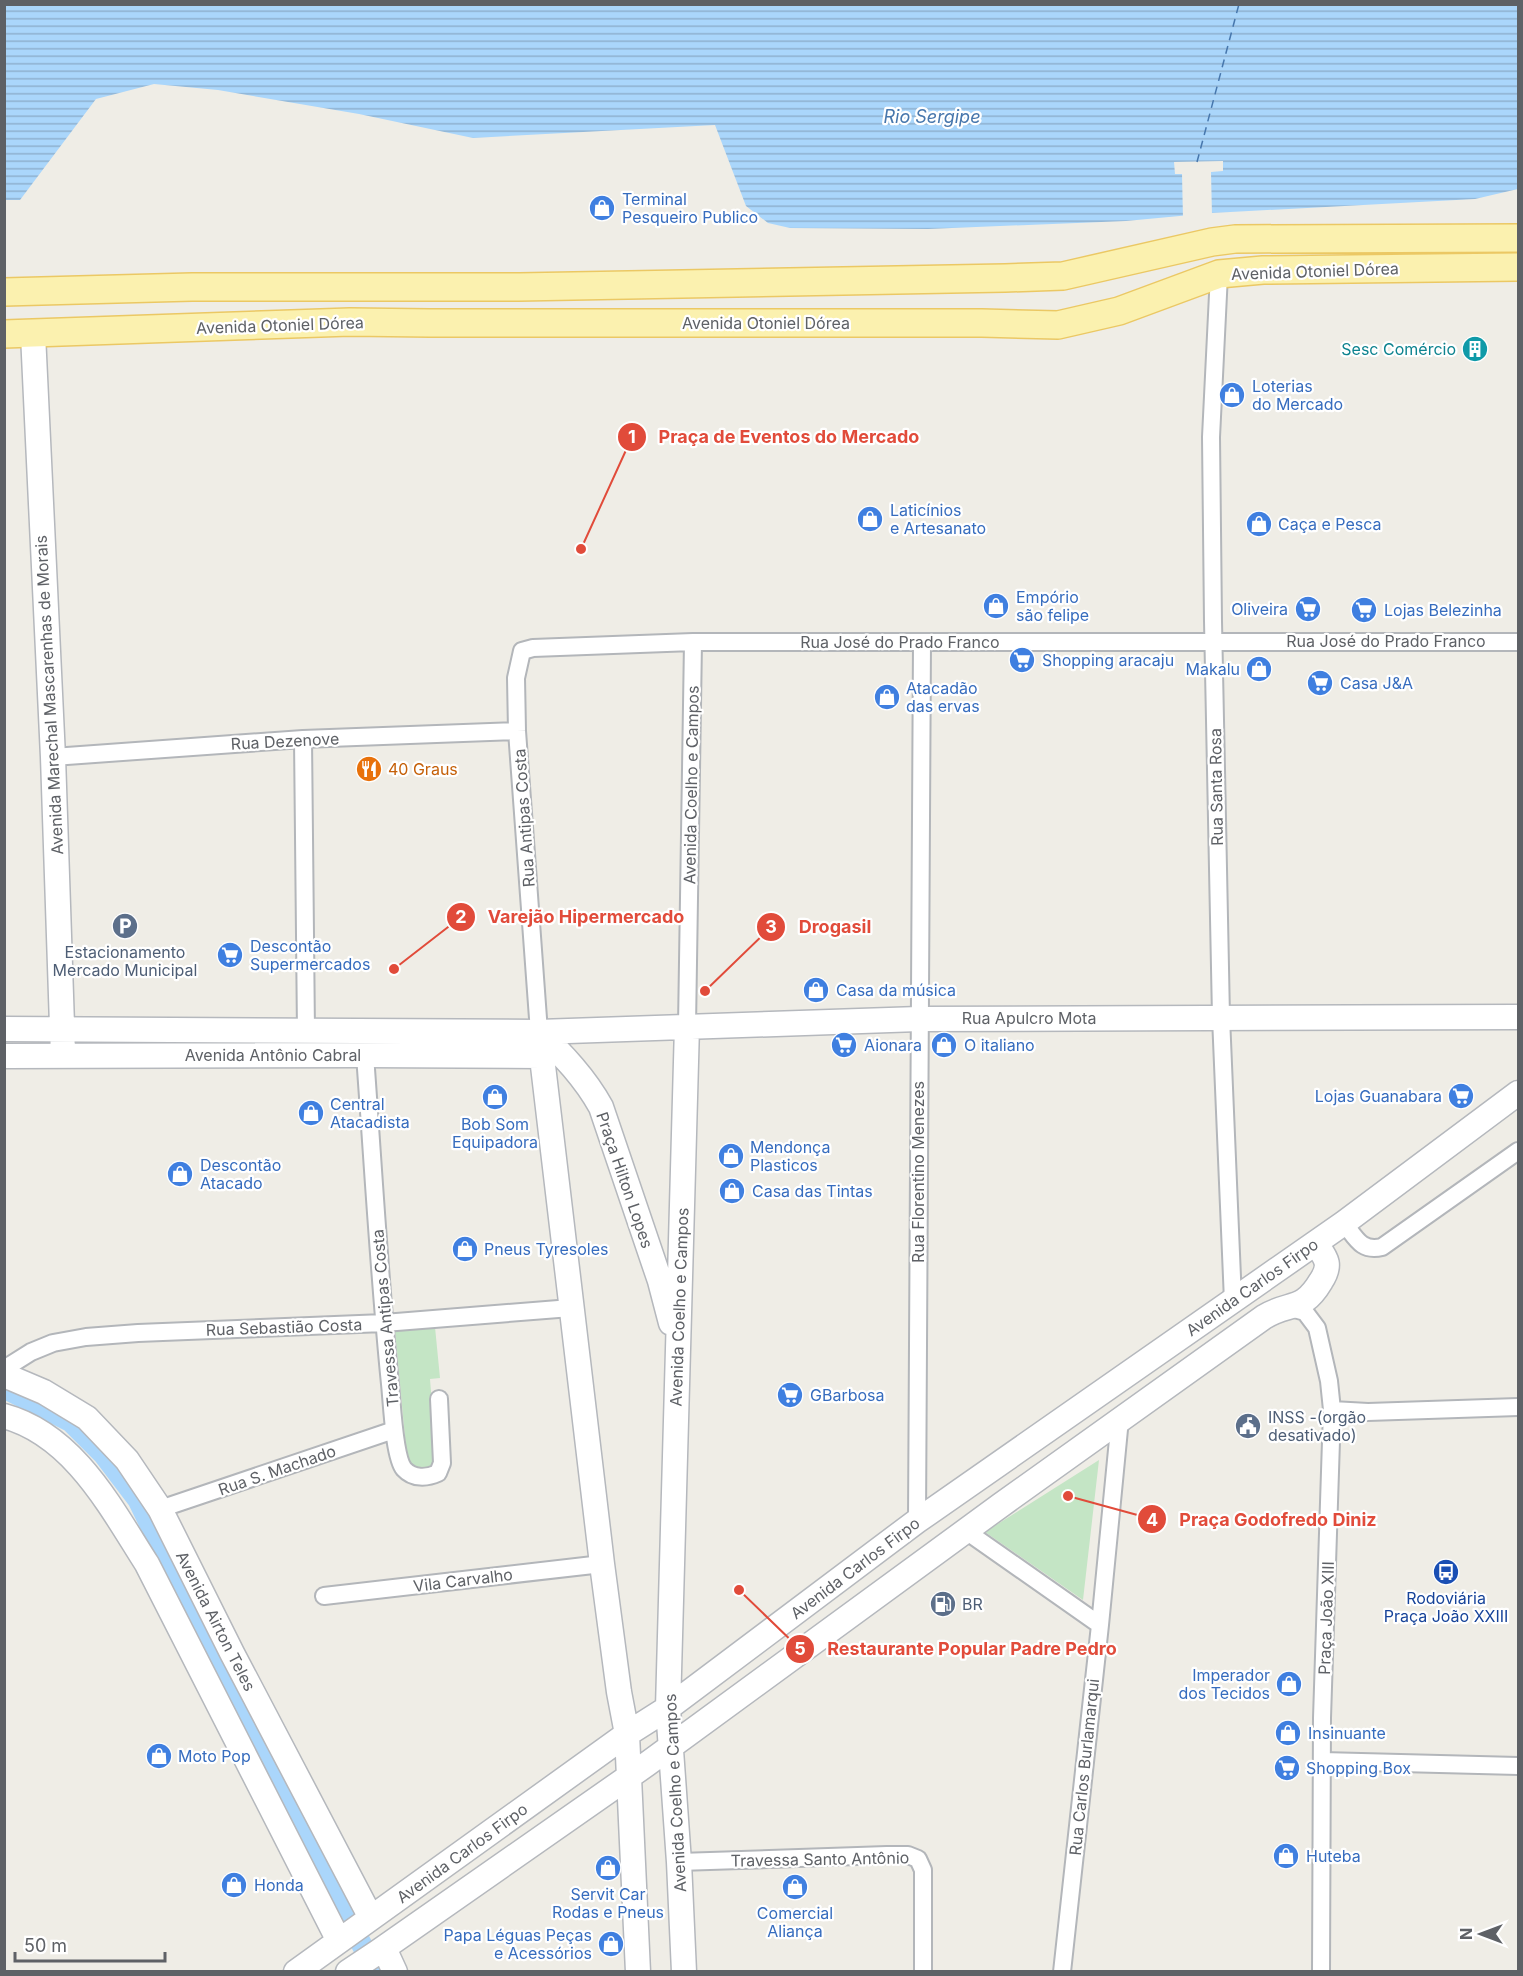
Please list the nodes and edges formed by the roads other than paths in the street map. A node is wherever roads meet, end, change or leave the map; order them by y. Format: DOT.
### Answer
graph roads {
  1 [pos="1518,238"];
  2 [pos="1518,267"];
  3 [pos="1219,274"];
  4 [pos="4,292"];
  5 [pos="4,334"];
  6 [pos="33,334"];
  7 [pos="1213,641"];
  8 [pos="693,642"];
  9 [pos="922,642"];
  10 [pos="1518,642"];
  11 [pos="533,648"];
  12 [pos="517,731"];
  13 [pos="303,739"];
  14 [pos="53,757"];
  15 [pos="1221,1017"];
  16 [pos="1518,1017"];
  17 [pos="919,1019"];
  18 [pos="687,1026"];
  19 [pos="4,1029"];
  20 [pos="63,1030"];
  21 [pos="306,1032"];
  22 [pos="539,1032"];
  23 [pos="63,1055"];
  24 [pos="365,1055"];
  25 [pos="4,1056"];
  26 [pos="542,1056"];
  27 [pos="1518,1093"];
  28 [pos="1518,1151"];
  29 [pos="1344,1223"];
  30 [pos="1316,1244"];
  31 [pos="1233,1301"];
  32 [pos="571,1308"];
  33 [pos="1291,1308"];
  34 [pos="384,1323"];
  35 [pos="678,1346"];
  36 [pos="4,1369"];
  37 [pos="4,1376"];
  38 [pos="439,1399"];
  39 [pos="1518,1407"];
  40 [pos="1332,1410"];
  41 [pos="4,1416"];
  42 [pos="1120,1419"];
  43 [pos="394,1430"];
  44 [pos="160,1509"];
  45 [pos="917,1521"];
  46 [pos="966,1531"];
  47 [pos="602,1564"];
  48 [pos="324,1596"];
  49 [pos="1100,1625"];
  50 [pos="668,1708"];
  51 [pos="627,1734"];
  52 [pos="670,1746"];
  53 [pos="1322,1761"];
  54 [pos="1518,1766"];
  55 [pos="629,1776"];
  56 [pos="679,1862"];
  57 [pos="370,1919"];
  58 [pos="341,1940"];
  59 [pos="381,1950"];
  60 [pos="351,1970"];
  61 [pos="296,1971"];
  62 [pos="395,1971"];
  63 [pos="638,1971"];
  64 [pos="684,1971"];
  65 [pos="923,1971"];
  66 [pos="1062,1971"];
  67 [pos="1321,1971"];
  1 -- 4 [label="main road, Avenida Otoniel Dórea"];
  2 -- 3 [label="main road, Avenida Otoniel Dórea"];
  3 -- 6 [label="main road, Avenida Otoniel Dórea"];
  3 -- 7 [label="street, Rua Santa Rosa"];
  5 -- 6 [label="main road, Avenida Otoniel Dórea"];
  6 -- 14 [label="main road, Avenida Marechal Mascarenhas de Morais"];
  7 -- 9 [label="street, Rua José do Prado Franco"];
  7 -- 10 [label="street, Rua José do Prado Franco"];
  7 -- 15 [label="street, Rua Santa Rosa"];
  8 -- 9 [label="street, Rua José do Prado Franco"];
  8 -- 11 [label="street, Rua José do Prado Franco"];
  8 -- 18 [label="street, Avenida Coelho e Campos"];
  9 -- 17 [label="street, Rua Florentino Menezes"];
  11 -- 12 [label="street, Rua Antipas Costa"];
  12 -- 13 [label="street, Rua Dezenove"];
  12 -- 22 [label="street, Rua Antipas Costa"];
  13 -- 14 [label="street, Rua Dezenove"];
  13 -- 21 [label="street"];
  14 -- 20 [label="main road, Avenida Marechal Mascarenhas de Morais"];
  15 -- 16 [label="main road, Rua Apulcro Mota"];
  15 -- 17 [label="main road, Rua Apulcro Mota"];
  15 -- 31 [label="street, Rua Santa Rosa"];
  17 -- 18 [label="main road, Rua Apulcro Mota"];
  17 -- 45 [label="street, Rua Florentino Menezes"];
  18 -- 22 [label="main road, Rua Apulcro Mota"];
  18 -- 35 [label="main road, Avenida Coelho e Campos"];
  19 -- 20 [label="main road, Avenida Antônio Cabral"];
  20 -- 21 [label="main road, Avenida Antônio Cabral"];
  20 -- 23 [label="main road, Avenida Marechal Mascarenhas de Morais"];
  21 -- 22 [label="main road, Avenida Antônio Cabral"];
  22 -- 26 [label="main road"];
  22 -- 35 [label="main road, Praça Hilton Lopes"];
  23 -- 24 [label="main road, Avenida Antônio Cabral"];
  23 -- 25 [label="main road, Avenida Antônio Cabral"];
  24 -- 26 [label="main road, Avenida Antônio Cabral"];
  24 -- 34 [label="street, Travessa Antipas Costa"];
  26 -- 32 [label="main road"];
  27 -- 29 [label="main road, Avenida Carlos Firpo"];
  28 -- 29 [label="street"];
  29 -- 30 [label="main road, Avenida Carlos Firpo"];
  30 -- 31 [label="main road, Avenida Carlos Firpo"];
  30 -- 33 [label="main road, Avenida Carlos Firpo"];
  31 -- 45 [label="main road, Avenida Carlos Firpo"];
  32 -- 34 [label="street, Rua Sebastião Costa"];
  32 -- 47 [label="main road"];
  33 -- 40 [label="street, Praça João XIII"];
  33 -- 42 [label="main road, Avenida Carlos Firpo"];
  34 -- 36 [label="street, Rua Sebastião Costa"];
  34 -- 43 [label="street, Travessa Antipas Costa"];
  35 -- 50 [label="main road, Avenida Coelho e Campos"];
  37 -- 44 [label="main road, Avenida Airton Teles"];
  38 -- 43 [label="street, Travessa Antipas Costa"];
  39 -- 40 [label="street"];
  40 -- 53 [label="street, Praça João XIII"];
  41 -- 58 [label="main road"];
  42 -- 46 [label="main road, Avenida Carlos Firpo"];
  42 -- 49 [label="street, Rua Carlos Burlamarqui"];
  43 -- 44 [label="street, Rua S. Machado"];
  44 -- 57 [label="main road, Avenida Airton Teles"];
  45 -- 50 [label="main road, Avenida Carlos Firpo"];
  46 -- 49 [label="street"];
  46 -- 52 [label="main road, Avenida Carlos Firpo"];
  47 -- 48 [label="street, Vila Carvalho"];
  47 -- 51 [label="main road"];
  49 -- 66 [label="street, Rua Carlos Burlamarqui"];
  50 -- 51 [label="main road, Avenida Carlos Firpo"];
  50 -- 52 [label="main road, Avenida Coelho e Campos"];
  51 -- 55 [label="main road"];
  51 -- 57 [label="main road, Avenida Carlos Firpo"];
  52 -- 55 [label="main road, Avenida Carlos Firpo"];
  52 -- 56 [label="main road, Avenida Coelho e Campos"];
  53 -- 54 [label="street"];
  53 -- 67 [label="street, Praça João XIII"];
  55 -- 59 [label="main road, Avenida Carlos Firpo"];
  55 -- 63 [label="main road"];
  56 -- 64 [label="main road, Avenida Coelho e Campos"];
  56 -- 65 [label="street, Travessa Santo Antônio"];
  57 -- 58 [label="main road, Avenida Carlos Firpo"];
  58 -- 61 [label="main road, Avenida Carlos Firpo"];
  59 -- 60 [label="main road, Avenida Carlos Firpo"];
  59 -- 62 [label="main road"];
}
